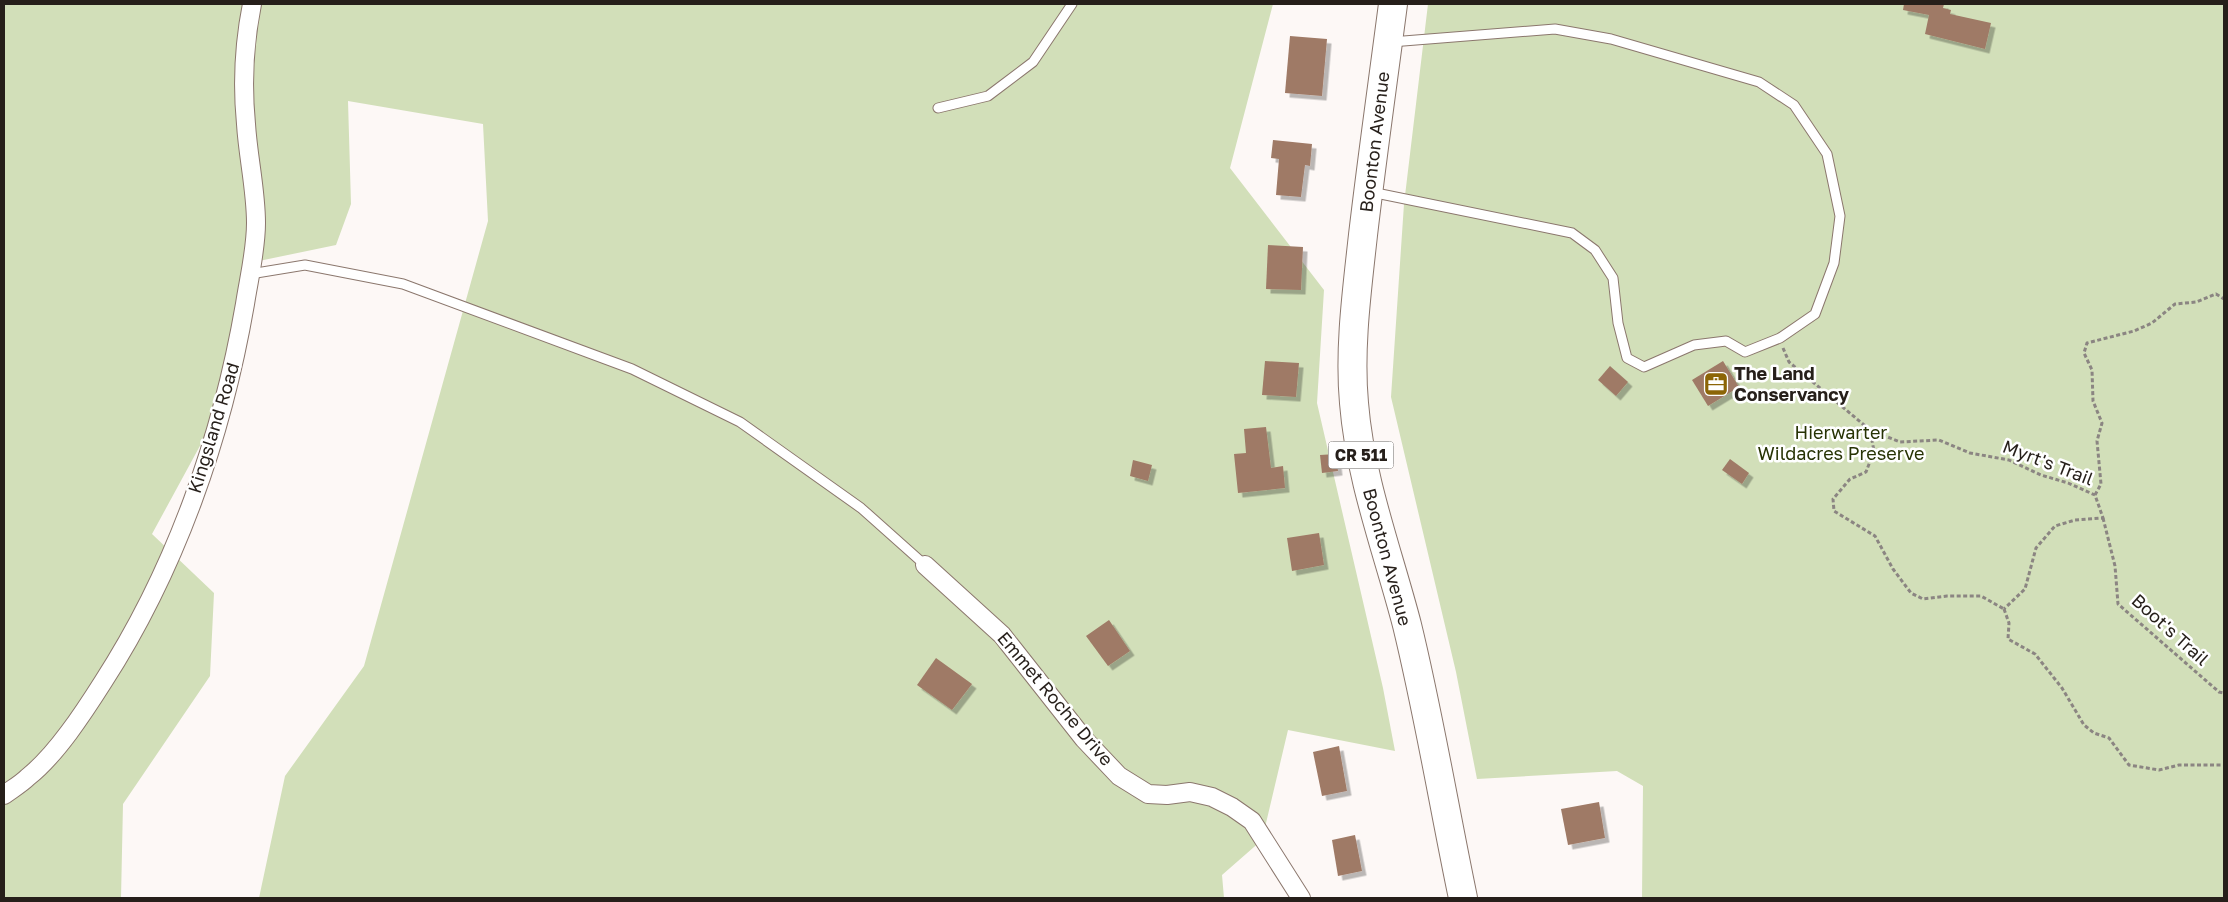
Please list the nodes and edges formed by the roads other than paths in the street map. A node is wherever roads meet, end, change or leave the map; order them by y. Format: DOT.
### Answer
graph roads {
  1 [pos="252,4"];
  2 [pos="1072,4"];
  3 [pos="1393,4"];
  4 [pos="1388,42"];
  5 [pos="938,108"];
  6 [pos="1368,191"];
  7 [pos="250,274"];
  8 [pos="925,565"];
  9 [pos="4,795"];
  10 [pos="1301,898"];
  11 [pos="1463,898"];
  1 -- 7 [label="street, Kingsland Road"];
  2 -- 5 [label="lane"];
  3 -- 4 [label="main road, Boonton Avenue / CR 511"];
  4 -- 6 [label="main road, Boonton Avenue / CR 511"];
  4 -- 6 [label="lane"];
  6 -- 11 [label="main road, Boonton Avenue / CR 511"];
  7 -- 8 [label="lane"];
  7 -- 9 [label="street, Kingsland Road"];
  8 -- 10 [label="street, Emmet Roche Drive"];
}
